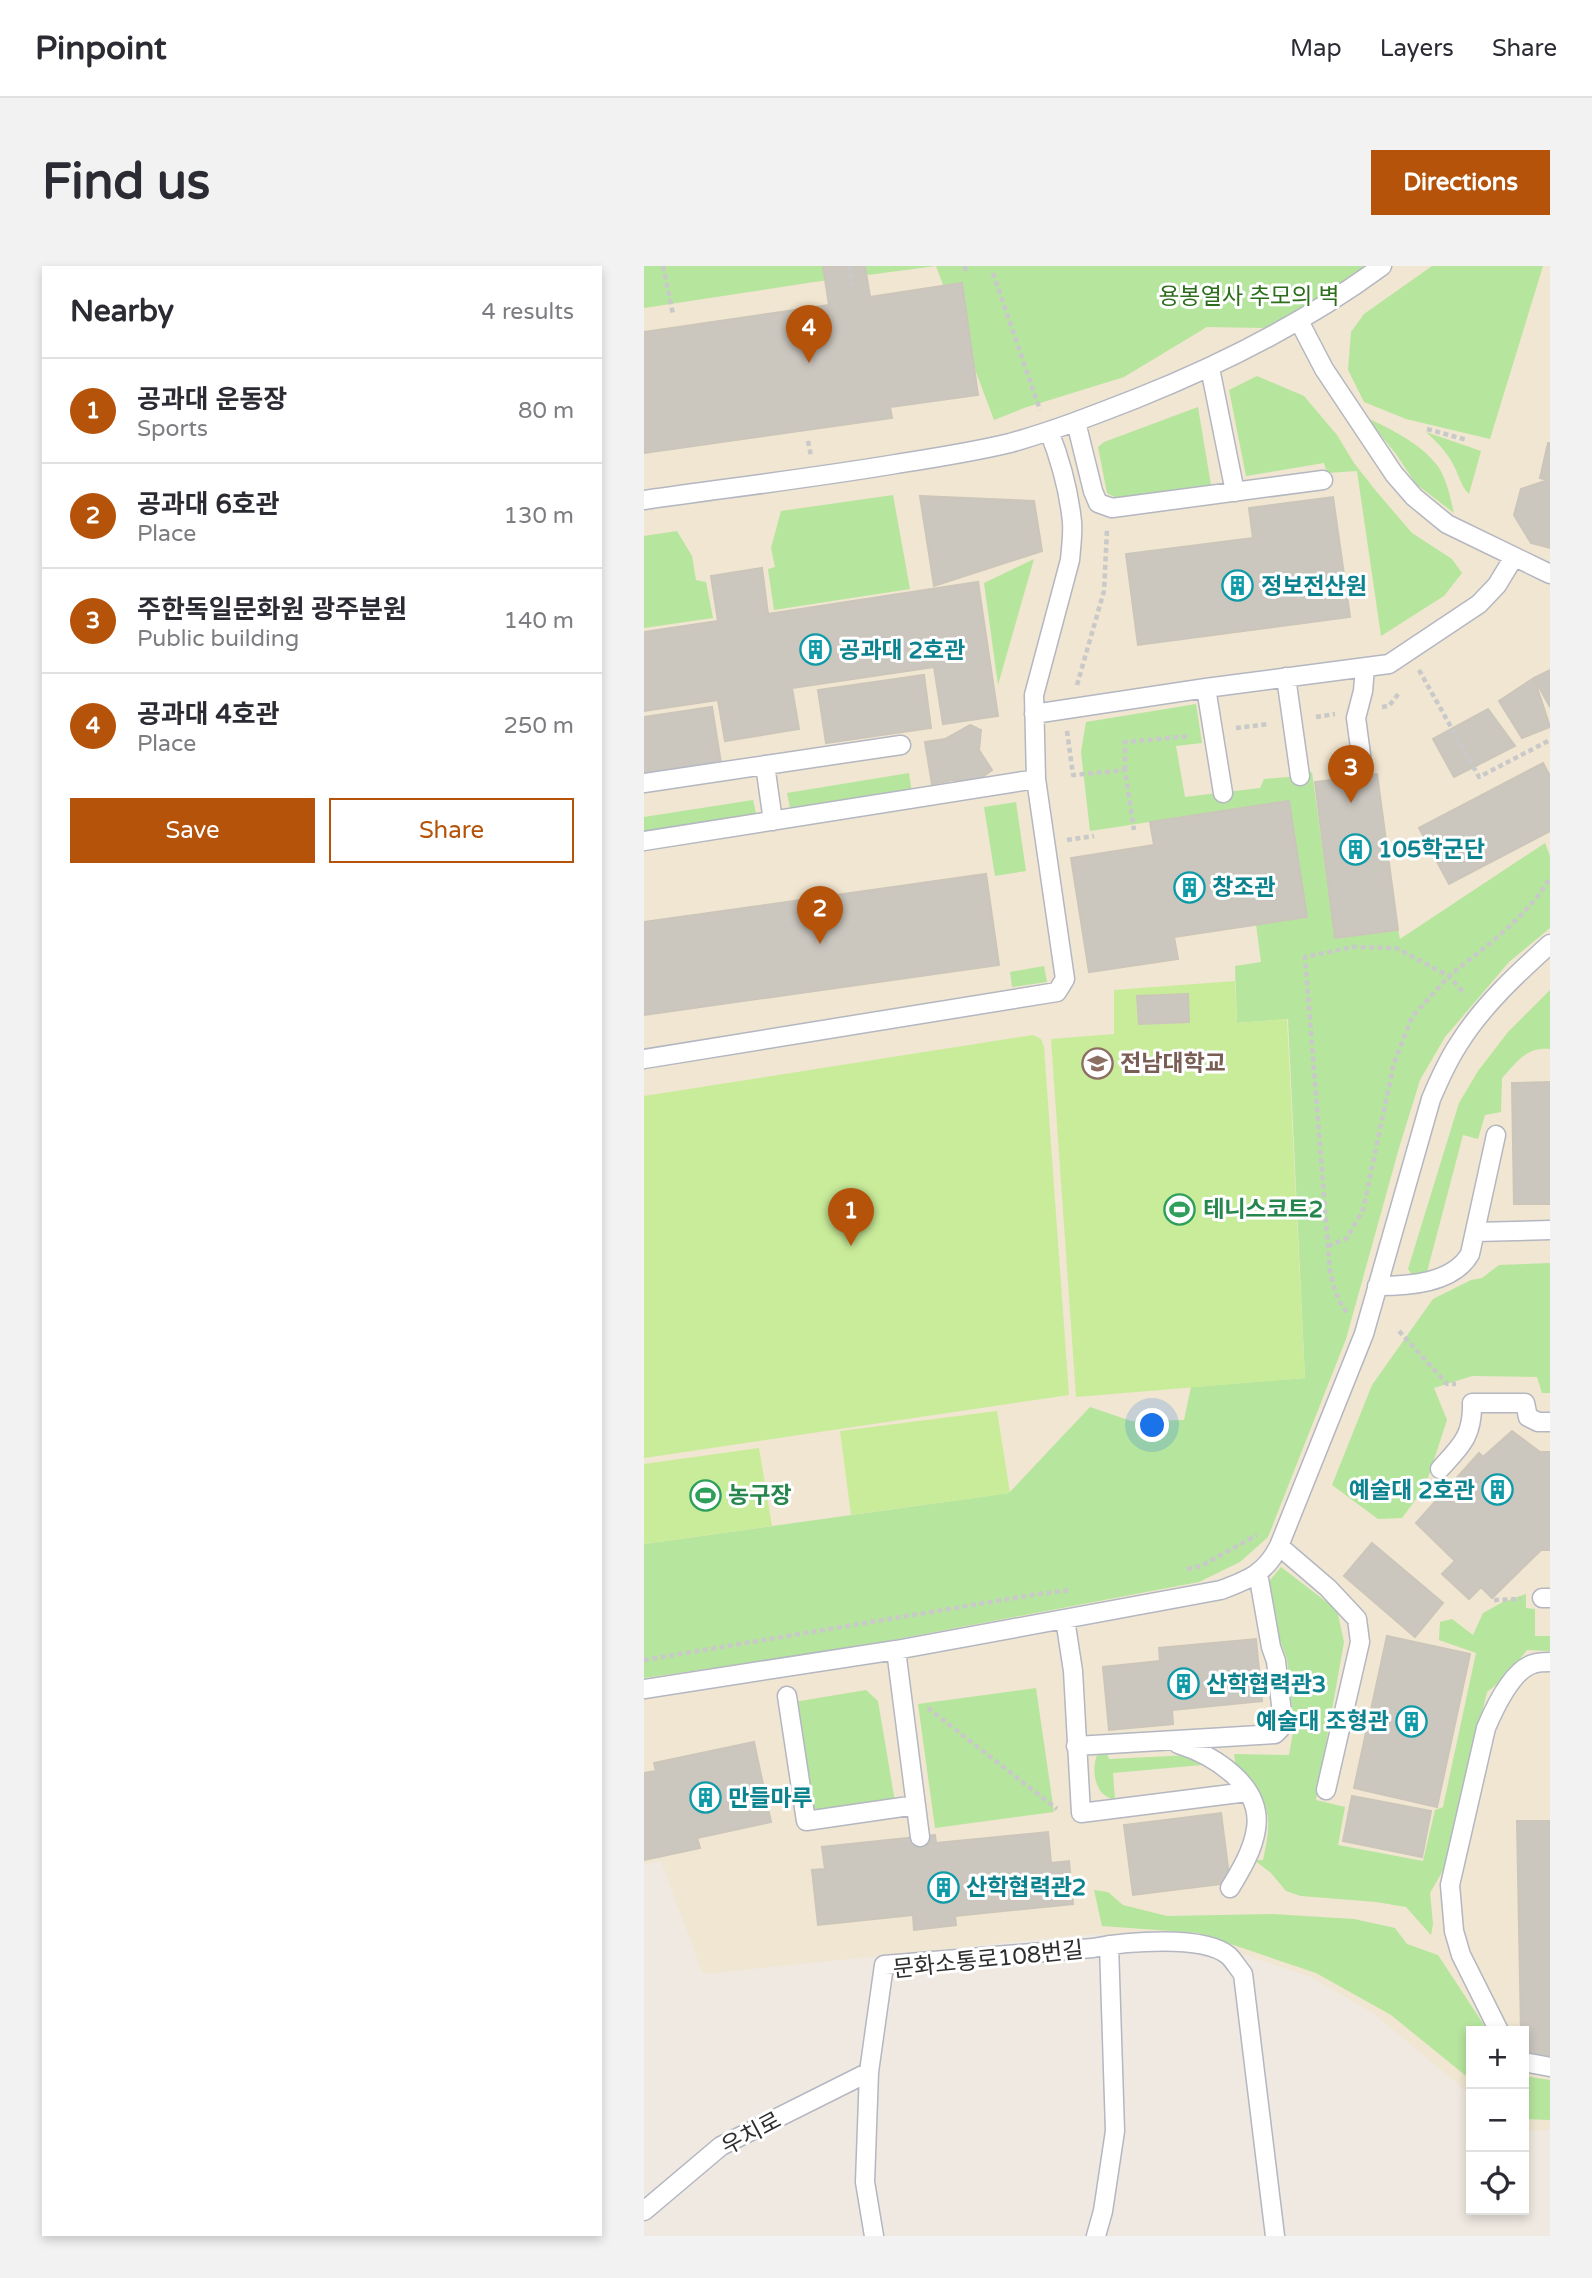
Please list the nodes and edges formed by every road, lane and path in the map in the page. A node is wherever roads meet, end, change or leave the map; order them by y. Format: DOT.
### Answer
graph roads {
  1 [pos="663,266"];
  2 [pos="849,266"];
  3 [pos="965,266"];
  4 [pos="1382,266"];
  5 [pos="993,273"];
  6 [pos="966,274"];
  7 [pos="853,286"];
  8 [pos="673,314"];
  9 [pos="1299,321"];
  10 [pos="1210,368"];
  11 [pos="1042,414"];
  12 [pos="1076,422"];
  13 [pos="1427,429"];
  14 [pos="1049,431"];
  15 [pos="1467,440"];
  16 [pos="1323,480"];
  17 [pos="1235,492"];
  18 [pos="644,500"];
  19 [pos="1107,506"];
  20 [pos="1514,557"];
  21 [pos="1550,574"];
  22 [pos="1365,668"];
  23 [pos="1419,670"];
  24 [pos="1286,677"];
  25 [pos="1206,688"];
  26 [pos="1399,693"];
  27 [pos="1071,709"];
  28 [pos="1358,710"];
  29 [pos="1034,714"];
  30 [pos="1292,720"];
  31 [pos="1213,732"];
  32 [pos="1550,740"];
  33 [pos="901,745"];
  34 [pos="1362,762"];
  35 [pos="765,765"];
  36 [pos="1125,770"];
  37 [pos="1300,776"];
  38 [pos="1036,779"];
  39 [pos="644,783"];
  40 [pos="1223,793"];
  41 [pos="773,821"];
  42 [pos="1133,830"];
  43 [pos="1094,836"];
  44 [pos="1065,840"];
  45 [pos="644,841"];
  46 [pos="1550,878"];
  47 [pos="1550,944"];
  48 [pos="1449,976"];
  49 [pos="1471,1000"];
  50 [pos="644,1059"];
  51 [pos="1496,1135"];
  52 [pos="1550,1230"];
  53 [pos="1475,1232"];
  54 [pos="1328,1247"];
  55 [pos="1377,1286"];
  56 [pos="1348,1312"];
  57 [pos="1399,1331"];
  58 [pos="1447,1384"];
  59 [pos="1550,1422"];
  60 [pos="1440,1469"];
  61 [pos="1262,1532"];
  62 [pos="1279,1546"];
  63 [pos="1176,1571"];
  64 [pos="1258,1573"];
  65 [pos="1077,1590"];
  66 [pos="1065,1619"];
  67 [pos="896,1650"];
  68 [pos="644,1660"];
  69 [pos="1550,1662"];
  70 [pos="644,1689"];
  71 [pos="787,1696"];
  72 [pos="920,1702"];
  73 [pos="1168,1741"];
  74 [pos="1076,1746"];
  75 [pos="1326,1790"];
  76 [pos="1247,1792"];
  77 [pos="916,1805"];
  78 [pos="1060,1812"];
  79 [pos="920,1837"];
  80 [pos="1230,1888"];
  81 [pos="1109,1945"];
  82 [pos="1496,2026"];
  83 [pos="1529,2063"];
  84 [pos="1550,2067"];
  85 [pos="869,2072"];
  86 [pos="644,2211"];
  87 [pos="874,2236"];
  88 [pos="1096,2236"];
  89 [pos="1275,2236"];
  1 -- 8 [label="path"];
  2 -- 7 [label="path"];
  3 -- 6 [label="path"];
  4 -- 9 [label="lane"];
  5 -- 11 [label="path"];
  9 -- 10 [label="lane"];
  9 -- 20 [label="lane"];
  10 -- 12 [label="lane"];
  10 -- 17 [label="lane"];
  12 -- 14 [label="lane"];
  12 -- 19 [label="lane"];
  13 -- 15 [label="path"];
  14 -- 18 [label="lane"];
  14 -- 29 [label="lane"];
  16 -- 17 [label="lane"];
  17 -- 19 [label="lane"];
  19 -- 27 [label="path"];
  20 -- 21 [label="lane"];
  20 -- 22 [label="lane"];
  22 -- 24 [label="lane"];
  22 -- 28 [label="lane"];
  23 -- 32 [label="path"];
  24 -- 25 [label="lane"];
  24 -- 30 [label="lane"];
  25 -- 27 [label="lane"];
  25 -- 31 [label="lane"];
  26 -- 28 [label="path"];
  27 -- 29 [label="lane"];
  27 -- 36 [label="path"];
  28 -- 30 [label="path"];
  28 -- 34 [label="lane"];
  29 -- 38 [label="lane"];
  30 -- 31 [label="path"];
  30 -- 37 [label="lane"];
  31 -- 36 [label="path"];
  31 -- 40 [label="lane"];
  33 -- 35 [label="lane"];
  35 -- 39 [label="lane"];
  35 -- 41 [label="lane"];
  36 -- 42 [label="path"];
  38 -- 41 [label="lane"];
  38 -- 50 [label="lane"];
  41 -- 45 [label="lane"];
  43 -- 44 [label="path"];
  46 -- 48 [label="path"];
  47 -- 55 [label="lane"];
  48 -- 49 [label="path"];
  48 -- 54 [label="path"];
  48 -- 54 [label="path"];
  51 -- 53 [label="lane"];
  52 -- 53 [label="lane"];
  53 -- 55 [label="lane"];
  54 -- 56 [label="path"];
  55 -- 62 [label="lane"];
  57 -- 58 [label="path"];
  59 -- 60 [label="lane"];
  61 -- 63 [label="path"];
  62 -- 64 [label="lane"];
  62 -- 75 [label="lane"];
  64 -- 66 [label="lane"];
  64 -- 73 [label="lane"];
  65 -- 68 [label="path"];
  66 -- 67 [label="lane"];
  66 -- 74 [label="lane"];
  67 -- 70 [label="lane"];
  67 -- 77 [label="lane"];
  69 -- 82 [label="lane"];
  71 -- 77 [label="lane"];
  72 -- 78 [label="path"];
  73 -- 74 [label="lane"];
  73 -- 76 [label="lane"];
  74 -- 76 [label="lane"];
  76 -- 80 [label="lane"];
  77 -- 79 [label="lane"];
  81 -- 85 [label="lane, 문화소통로108번길"];
  81 -- 88 [label="lane, 문화소통로108번길"];
  81 -- 89 [label="lane, 문화소통로108번길"];
  83 -- 84 [label="lane"];
  85 -- 86 [label="lane, 우치로"];
  85 -- 87 [label="lane, 문화소통로108번길"];
}
